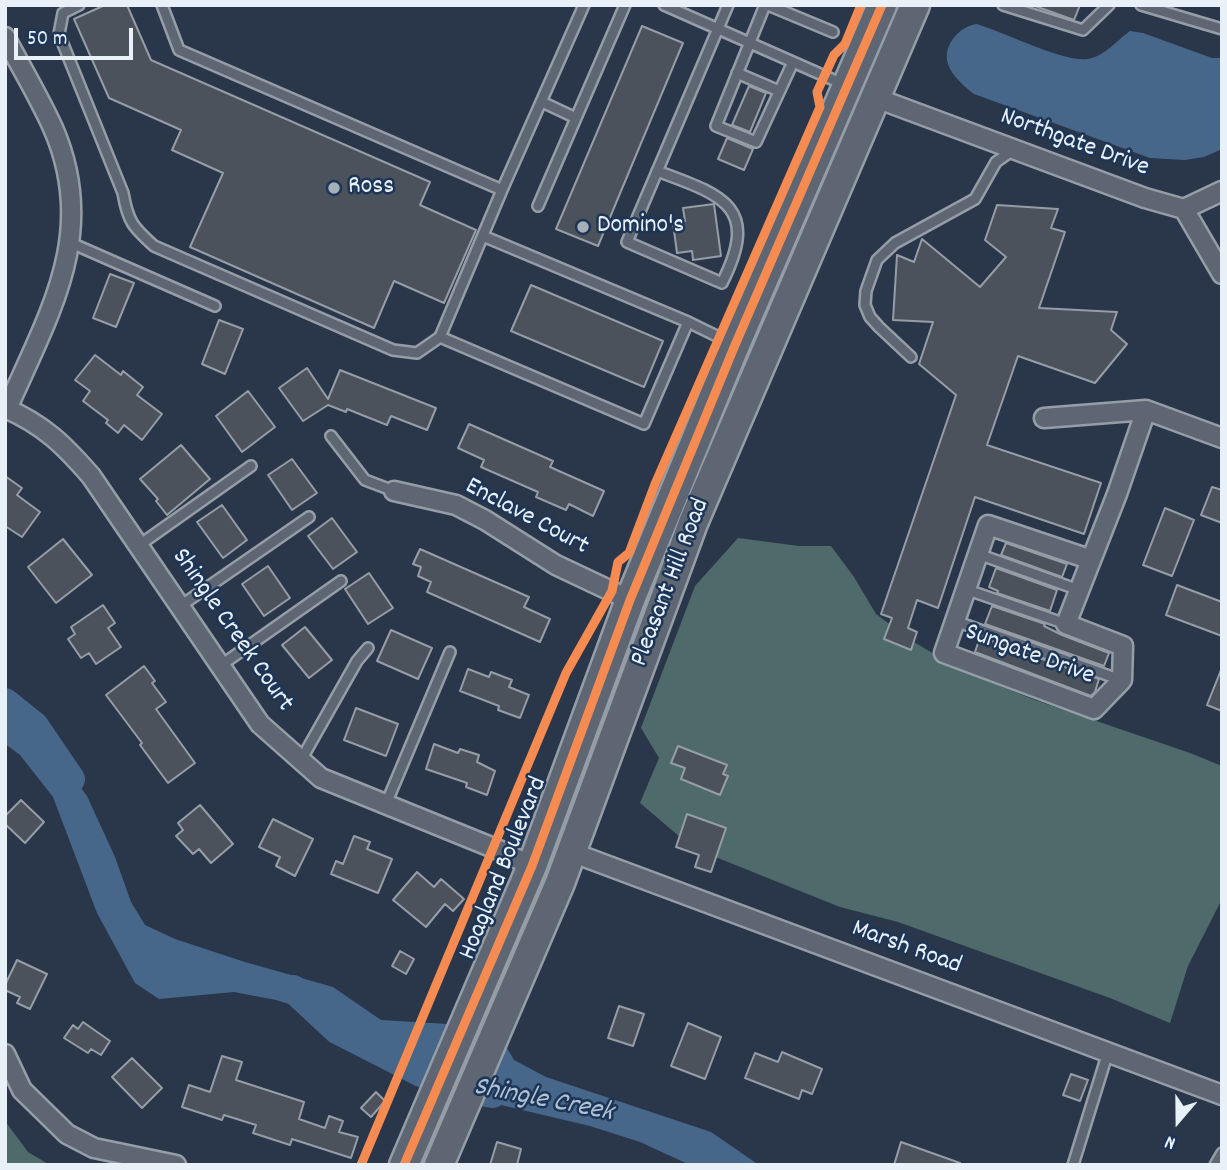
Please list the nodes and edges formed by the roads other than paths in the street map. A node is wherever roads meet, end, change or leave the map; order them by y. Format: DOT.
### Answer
graph roads {
  1 [pos="79,5"];
  2 [pos="162,5"];
  3 [pos="584,5"];
  4 [pos="625,5"];
  5 [pos="664,5"];
  6 [pos="728,5"];
  7 [pos="766,5"];
  8 [pos="882,5"];
  9 [pos="915,5"];
  10 [pos="1003,5"];
  11 [pos="1109,5"];
  12 [pos="1141,5"];
  13 [pos="718,29"];
  14 [pos="1222,29"];
  15 [pos="833,32"];
  16 [pos="5,37"];
  17 [pos="749,43"];
  18 [pos="793,62"];
  19 [pos="737,73"];
  20 [pos="847,85"];
  21 [pos="779,91"];
  22 [pos="876,98"];
  23 [pos="542,102"];
  24 [pos="576,118"];
  25 [pos="1013,150"];
  26 [pos="657,171"];
  27 [pos="502,190"];
  28 [pos="1222,191"];
  29 [pos="538,206"];
  30 [pos="1184,209"];
  31 [pos="483,236"];
  32 [pos="71,243"];
  33 [pos="1222,274"];
  34 [pos="215,306"];
  35 [pos="688,322"];
  36 [pos="440,337"];
  37 [pos="736,345"];
  38 [pos="911,357"];
  39 [pos="6,408"];
  40 [pos="1146,410"];
  41 [pos="1044,418"];
  42 [pos="331,436"];
  43 [pos="1222,438"];
  44 [pos="251,466"];
  45 [pos="394,491"];
  46 [pos="309,517"];
  47 [pos="138,546"];
  48 [pos="978,554"];
  49 [pos="1089,559"];
  50 [pos="341,581"];
  51 [pos="965,589"];
  52 [pos="1079,590"];
  53 [pos="630,600"];
  54 [pos="179,607"];
  55 [pos="955,621"];
  56 [pos="1066,624"];
  57 [pos="368,648"];
  58 [pos="450,652"];
  59 [pos="220,666"];
  60 [pos="1122,680"];
  61 [pos="301,760"];
  62 [pos="569,767"];
  63 [pos="387,804"];
  64 [pos="571,852"];
  65 [pos="532,866"];
  66 [pos="540,929"];
  67 [pos="1108,1052"];
  68 [pos="5,1054"];
  69 [pos="1222,1095"];
  70 [pos="1222,1153"];
  71 [pos="176,1165"];
  72 [pos="404,1165"];
  73 [pos="439,1165"];
  74 [pos="1073,1165"];
  75 [pos="1215,1165"];
  1 -- 36 [label="lane"];
  2 -- 27 [label="lane"];
  3 -- 23 [label="lane"];
  4 -- 24 [label="lane"];
  5 -- 13 [label="lane"];
  6 -- 13 [label="lane"];
  7 -- 15 [label="lane"];
  7 -- 17 [label="lane"];
  8 -- 20 [label="main road, Hoagland Boulevard"];
  9 -- 22 [label="main road, Pleasant Hill Road"];
  10 -- 11 [label="lane"];
  12 -- 14 [label="lane"];
  13 -- 17 [label="lane"];
  13 -- 26 [label="lane"];
  16 -- 32 [label="street"];
  17 -- 18 [label="lane"];
  17 -- 19 [label="lane"];
  18 -- 20 [label="lane"];
  18 -- 21 [label="lane"];
  19 -- 21 [label="lane"];
  19 -- 21 [label="lane"];
  20 -- 22 [label="main road"];
  20 -- 37 [label="main road, Hoagland Boulevard"];
  22 -- 25 [label="street, Northgate Drive"];
  22 -- 64 [label="main road, Pleasant Hill Road"];
  23 -- 24 [label="lane"];
  23 -- 27 [label="lane"];
  24 -- 29 [label="lane"];
  25 -- 30 [label="street, Northgate Drive"];
  25 -- 38 [label="lane"];
  26 -- 26 [label="lane"];
  27 -- 31 [label="lane"];
  28 -- 30 [label="street"];
  30 -- 33 [label="street"];
  31 -- 35 [label="lane"];
  31 -- 36 [label="lane"];
  32 -- 34 [label="lane"];
  32 -- 39 [label="street"];
  35 -- 36 [label="lane"];
  35 -- 37 [label="lane"];
  37 -- 53 [label="main road, Hoagland Boulevard"];
  39 -- 47 [label="street, Shingle Creek Court"];
  40 -- 41 [label="street"];
  40 -- 43 [label="street"];
  40 -- 49 [label="street, Sungate Drive"];
  42 -- 45 [label="lane"];
  44 -- 47 [label="lane"];
  45 -- 53 [label="street, Enclave Court"];
  46 -- 54 [label="lane"];
  47 -- 54 [label="street, Shingle Creek Court"];
  48 -- 49 [label="street, Sungate Drive"];
  48 -- 51 [label="street, Sungate Drive"];
  48 -- 52 [label="lane"];
  49 -- 52 [label="street, Sungate Drive"];
  50 -- 59 [label="lane"];
  51 -- 55 [label="street, Sungate Drive"];
  51 -- 56 [label="lane"];
  52 -- 56 [label="street, Sungate Drive"];
  53 -- 62 [label="main road, Hoagland Boulevard"];
  54 -- 59 [label="street, Shingle Creek Court"];
  55 -- 60 [label="lane"];
  55 -- 60 [label="street, Sungate Drive"];
  56 -- 60 [label="street, Sungate Drive"];
  57 -- 61 [label="lane"];
  58 -- 63 [label="lane"];
  59 -- 61 [label="street, Shingle Creek Court"];
  61 -- 63 [label="street, Shingle Creek Court"];
  62 -- 64 [label="main road"];
  62 -- 65 [label="main road, Hoagland Boulevard"];
  63 -- 65 [label="street, Shingle Creek Court"];
  64 -- 66 [label="main road, Pleasant Hill Road"];
  64 -- 67 [label="street, Marsh Road"];
  65 -- 66 [label="main road"];
  65 -- 72 [label="main road, Hoagland Boulevard"];
  66 -- 73 [label="main road, Pleasant Hill Road"];
  67 -- 69 [label="street, Marsh Road"];
  67 -- 74 [label="lane"];
  68 -- 71 [label="street"];
  70 -- 75 [label="lane"];
}
